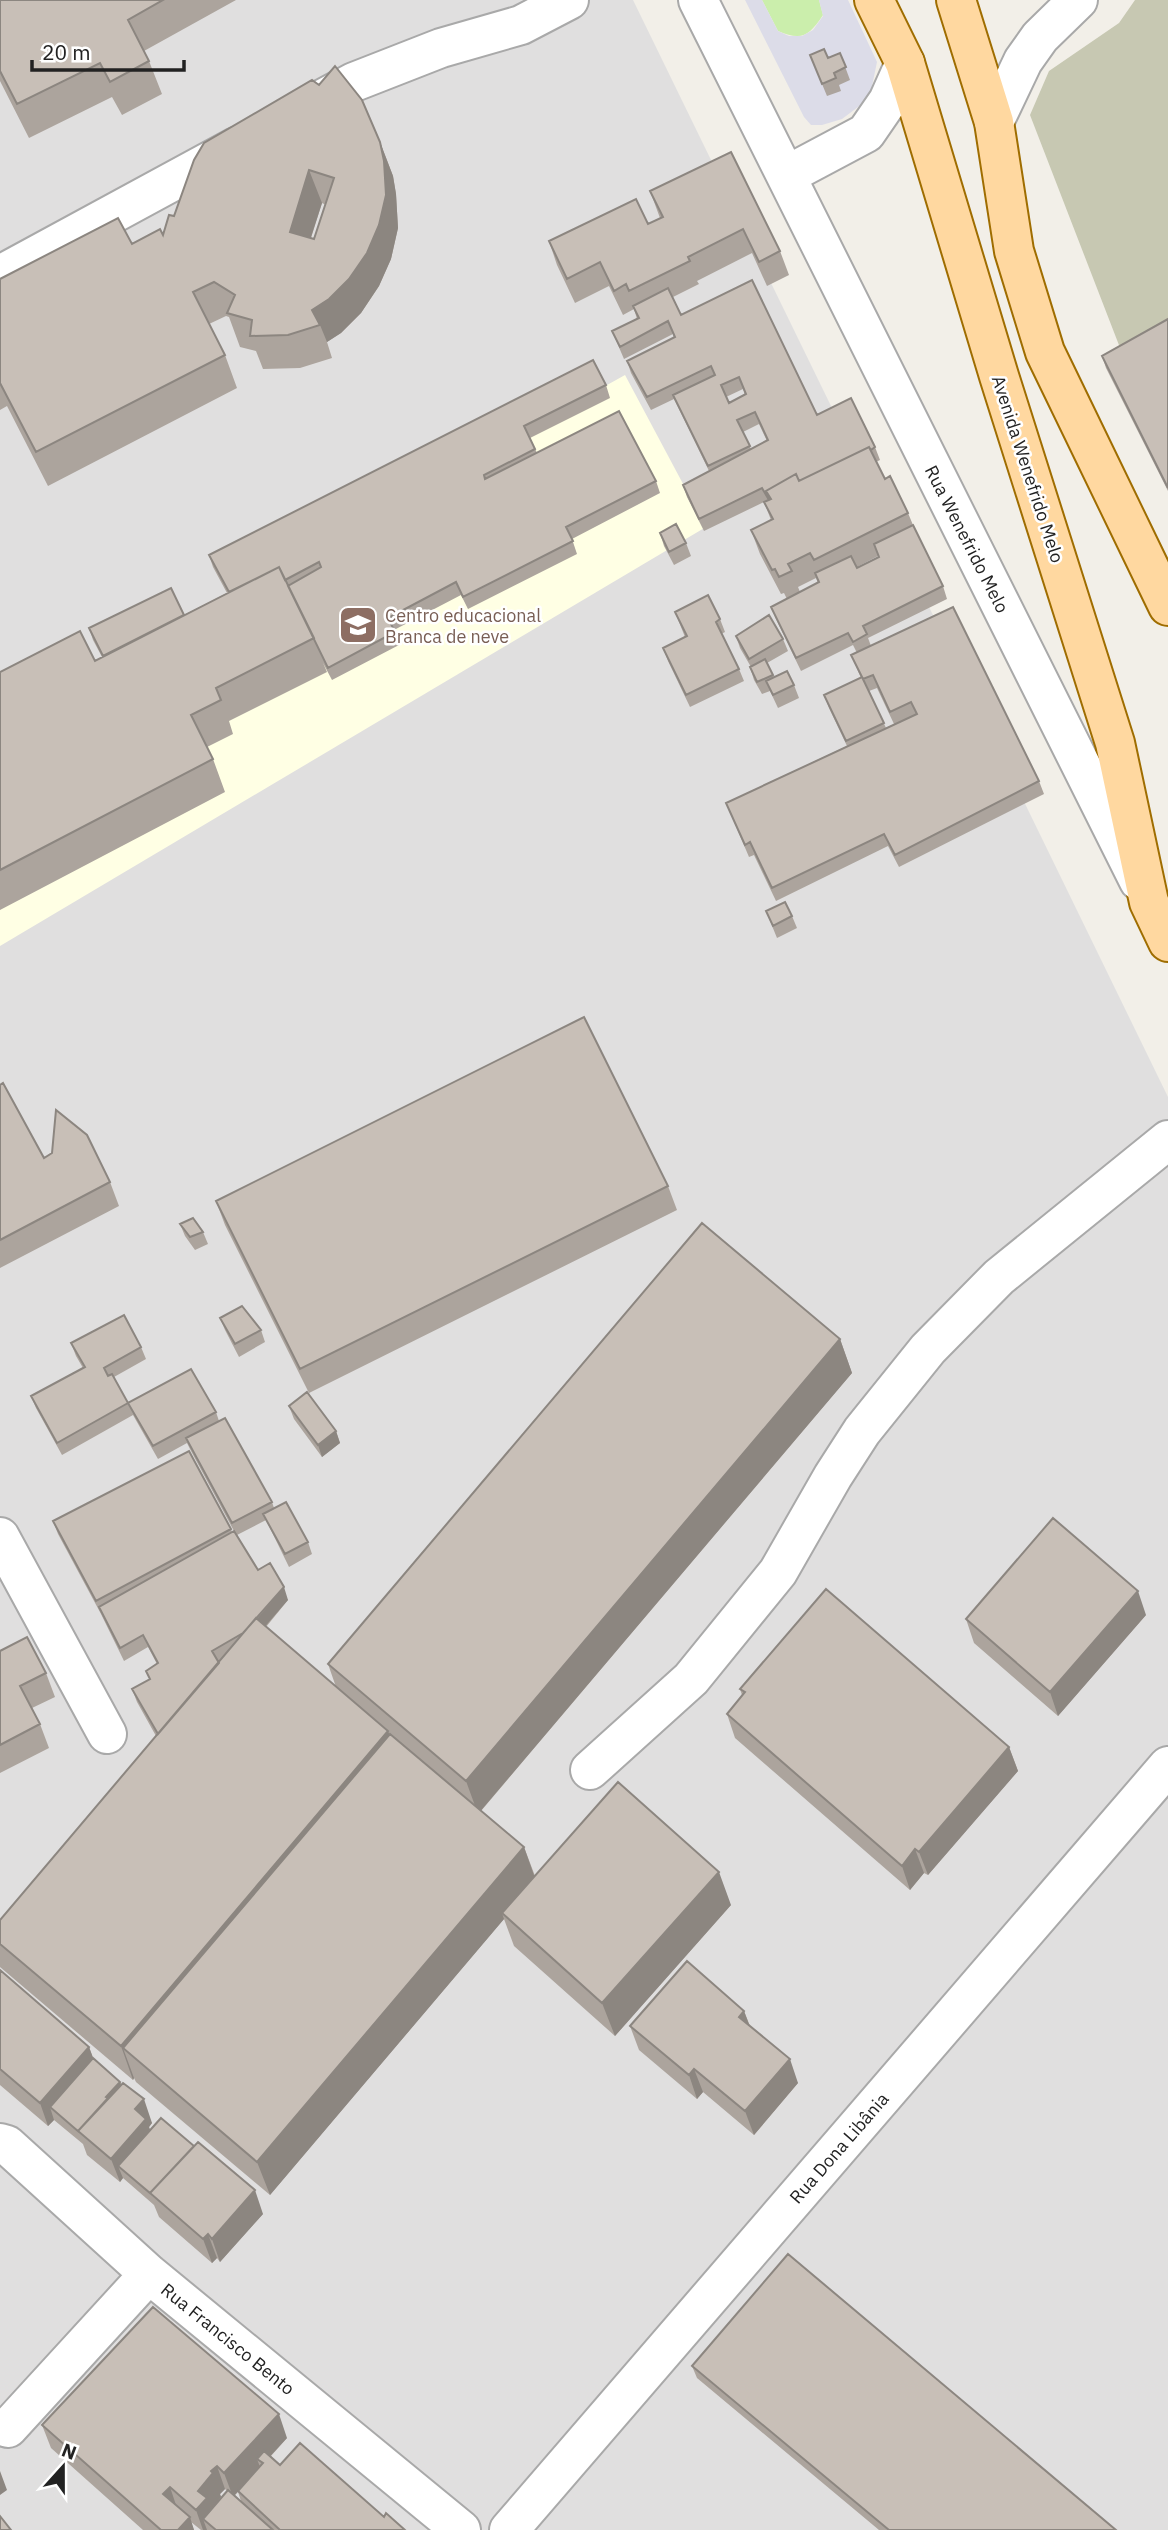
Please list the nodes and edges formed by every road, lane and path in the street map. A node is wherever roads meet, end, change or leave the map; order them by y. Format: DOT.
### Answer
graph roads {
  1 [pos="569,0"];
  2 [pos="698,0"];
  3 [pos="874,0"];
  4 [pos="956,0"];
  5 [pos="1069,1"];
  6 [pos="905,63"];
  7 [pos="994,122"];
  8 [pos="787,175"];
  9 [pos="0,275"];
  10 [pos="1168,606"];
  11 [pos="1149,902"];
  12 [pos="1168,942"];
  13 [pos="1168,1140"];
  14 [pos="0,1537"];
  15 [pos="107,1734"];
  16 [pos="1168,1766"];
  17 [pos="590,1770"];
  18 [pos="0,2143"];
  19 [pos="149,2274"];
  20 [pos="8,2428"];
  21 [pos="521,2526"];
  22 [pos="461,2530"];
  1 -- 9 [label="street"];
  2 -- 8 [label="street"];
  3 -- 6 [label="main road, Avenida Wenefrido Melo"];
  4 -- 7 [label="main road"];
  5 -- 7 [label="street"];
  6 -- 8 [label="street"];
  6 -- 11 [label="main road, Avenida Wenefrido Melo"];
  7 -- 10 [label="main road"];
  8 -- 11 [label="street, Rua Wenefrido Melo"];
  11 -- 12 [label="main road, Avenida Wenefrido Melo"];
  13 -- 17 [label="street"];
  14 -- 15 [label="street"];
  16 -- 21 [label="street, Rua Dona Libânia"];
  18 -- 19 [label="street, Rua Francisco Bento"];
  19 -- 20 [label="street"];
  19 -- 22 [label="street, Rua Francisco Bento"];
}
